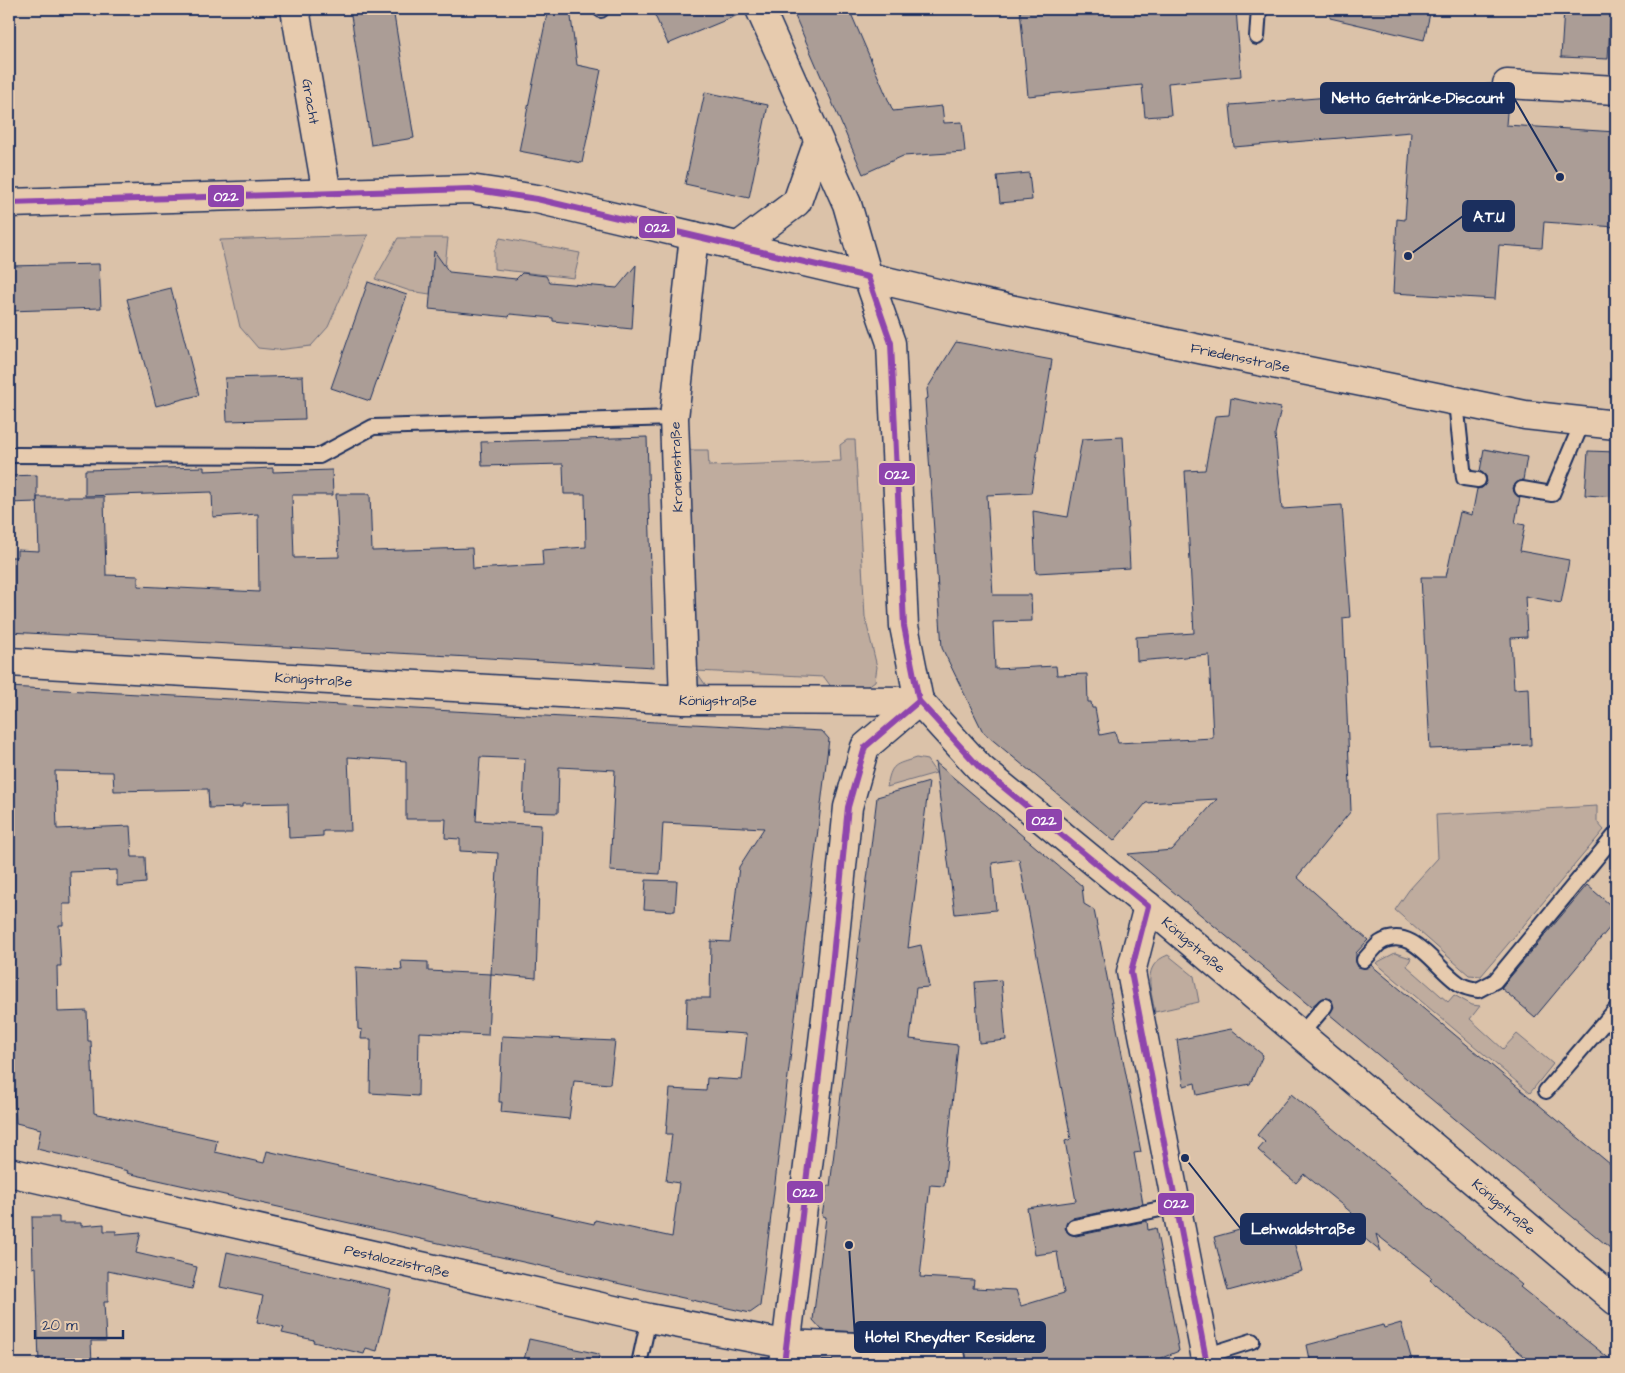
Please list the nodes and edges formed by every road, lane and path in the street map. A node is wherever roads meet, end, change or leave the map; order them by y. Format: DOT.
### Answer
graph roads {
  1 [pos="295,9"];
  2 [pos="760,9"];
  3 [pos="1259,9"];
  4 [pos="1257,36"];
  5 [pos="1507,84"];
  6 [pos="1616,90"];
  7 [pos="818,142"];
  8 [pos="327,194"];
  9 [pos="9,202"];
  10 [pos="694,236"];
  11 [pos="740,245"];
  12 [pos="868,277"];
  13 [pos="1456,402"];
  14 [pos="674,418"];
  15 [pos="1582,423"];
  16 [pos="1616,425"];
  17 [pos="9,455"];
  18 [pos="1478,480"];
  19 [pos="1522,489"];
  20 [pos="9,662"];
  21 [pos="684,700"];
  22 [pos="920,701"];
  23 [pos="1616,834"];
  24 [pos="1148,906"];
  25 [pos="1364,960"];
  26 [pos="1325,1006"];
  27 [pos="1616,1009"];
  28 [pos="1300,1035"];
  29 [pos="1546,1091"];
  30 [pos="9,1172"];
  31 [pos="1175,1206"];
  32 [pos="1074,1227"];
  33 [pos="1616,1301"];
  34 [pos="649,1318"];
  35 [pos="1252,1341"];
  36 [pos="785,1354"];
  37 [pos="1198,1361"];
  38 [pos="639,1364"];
  39 [pos="952,1364"];
  1 -- 8 [label="street, Gracht"];
  2 -- 7 [label="street"];
  3 -- 4 [label="lane"];
  5 -- 6 [label="street"];
  7 -- 11 [label="street"];
  7 -- 12 [label="street"];
  8 -- 9 [label="street"];
  8 -- 10 [label="street"];
  10 -- 11 [label="street"];
  10 -- 14 [label="street, Kronenstraße"];
  11 -- 12 [label="street"];
  12 -- 13 [label="street, Friedensstraße"];
  12 -- 22 [label="street"];
  13 -- 15 [label="street, Friedensstraße"];
  13 -- 18 [label="lane"];
  14 -- 17 [label="lane"];
  14 -- 21 [label="street, Kronenstraße"];
  15 -- 16 [label="street, Friedensstraße"];
  15 -- 19 [label="lane"];
  20 -- 21 [label="street, Königstraße"];
  21 -- 22 [label="street, Königstraße"];
  22 -- 24 [label="street, Königstraße"];
  22 -- 36 [label="street"];
  23 -- 25 [label="lane"];
  24 -- 28 [label="street, Königstraße"];
  24 -- 31 [label="street"];
  26 -- 28 [label="lane"];
  27 -- 29 [label="lane"];
  28 -- 33 [label="street, Königstraße"];
  30 -- 34 [label="street, Pestalozzistraße"];
  31 -- 32 [label="lane"];
  31 -- 37 [label="street"];
  34 -- 36 [label="street, Pestalozzistraße"];
  34 -- 38 [label="lane"];
  35 -- 37 [label="lane"];
  36 -- 39 [label="street, Pestalozzistraße"];
}
